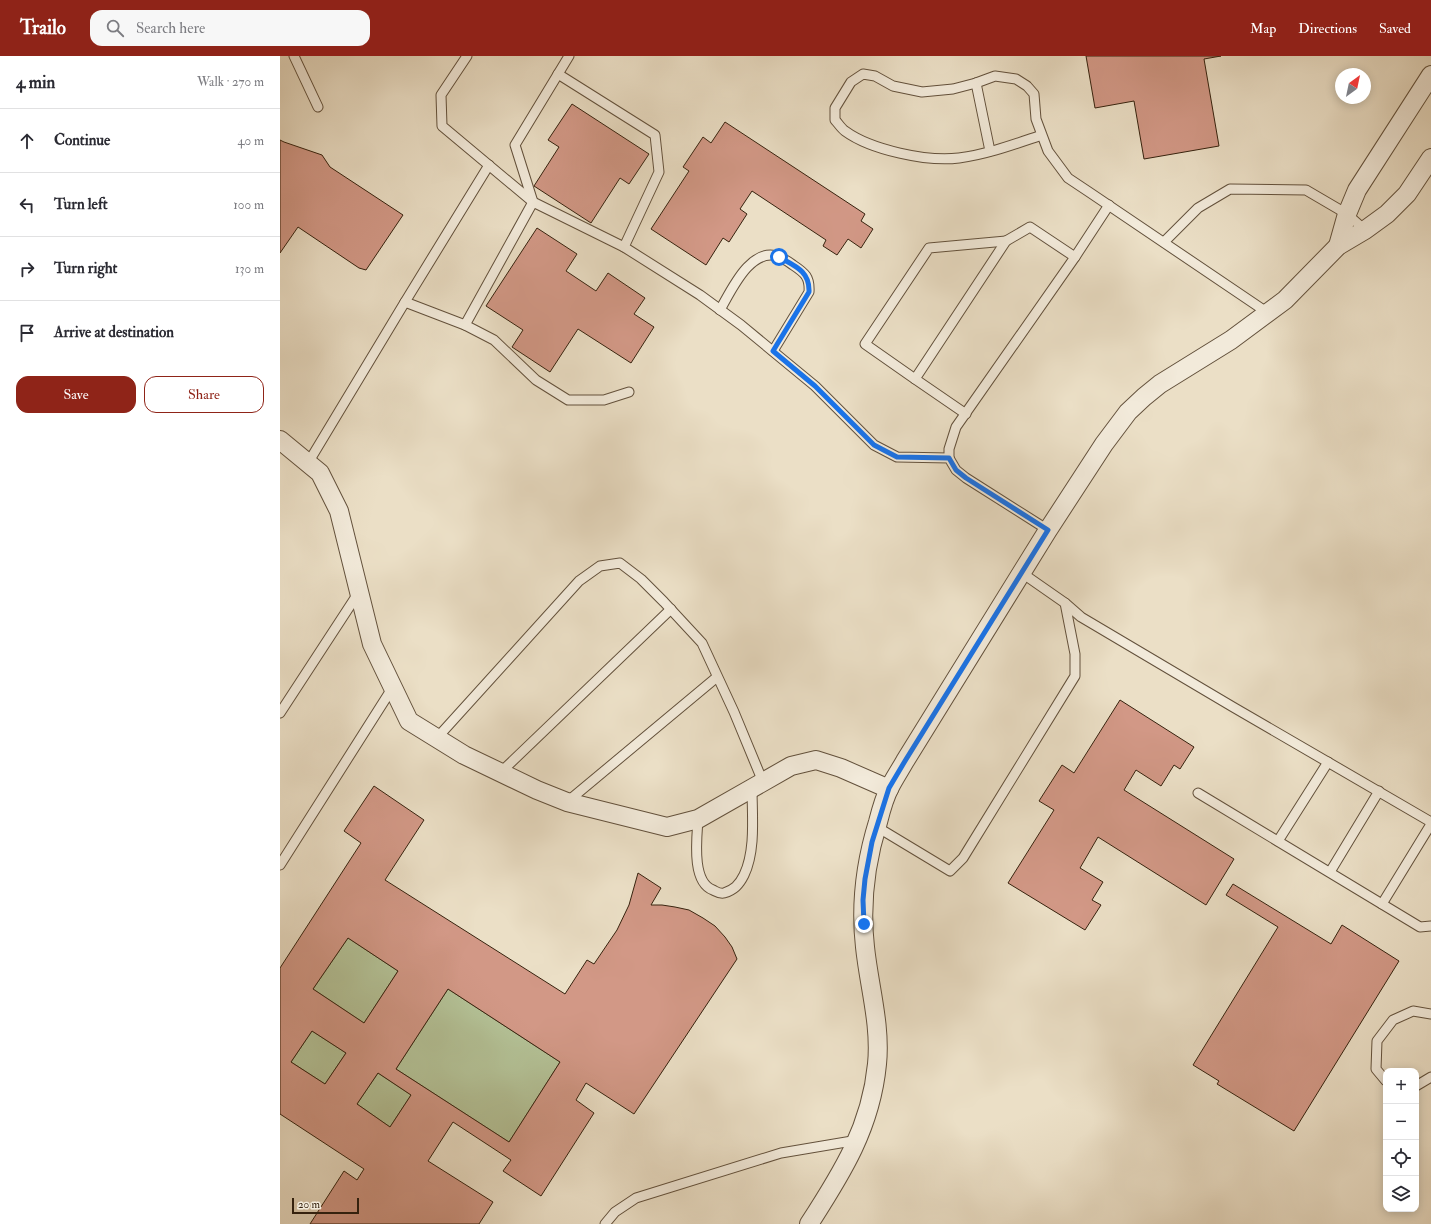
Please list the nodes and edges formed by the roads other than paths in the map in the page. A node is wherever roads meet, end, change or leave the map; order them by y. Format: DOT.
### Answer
graph roads {
  1 [pos="294,56"];
  2 [pos="467,56"];
  3 [pos="569,56"];
  4 [pos="558,74"];
  5 [pos="1431,75"];
  6 [pos="976,83"];
  7 [pos="318,107"];
  8 [pos="1042,135"];
  9 [pos="990,151"];
  10 [pos="1431,158"];
  11 [pos="489,165"];
  12 [pos="533,202"];
  13 [pos="1108,204"];
  14 [pos="1347,214"];
  15 [pos="1366,230"];
  16 [pos="1006,241"];
  17 [pos="1164,242"];
  18 [pos="1338,246"];
  19 [pos="624,247"];
  20 [pos="1075,257"];
  21 [pos="406,302"];
  22 [pos="720,310"];
  23 [pos="1268,313"];
  24 [pos="465,324"];
  25 [pos="773,351"];
  26 [pos="915,379"];
  27 [pos="629,392"];
  28 [pos="966,414"];
  29 [pos="280,440"];
  30 [pos="949,458"];
  31 [pos="308,463"];
  32 [pos="1048,530"];
  33 [pos="1022,573"];
  34 [pos="359,592"];
  35 [pos="1065,603"];
  36 [pos="671,609"];
  37 [pos="717,677"];
  38 [pos="393,687"];
  39 [pos="280,713"];
  40 [pos="436,739"];
  41 [pos="1328,762"];
  42 [pos="500,773"];
  43 [pos="757,785"];
  44 [pos="889,788"];
  45 [pos="1379,791"];
  46 [pos="1198,793"];
  47 [pos="567,802"];
  48 [pos="698,819"];
  49 [pos="1431,823"];
  50 [pos="877,827"];
  51 [pos="1278,841"];
  52 [pos="280,865"];
  53 [pos="1330,872"];
  54 [pos="1382,904"];
  55 [pos="1431,926"];
  56 [pos="1431,1014"];
  57 [pos="1431,1077"];
  58 [pos="1383,1078"];
  59 [pos="1419,1085"];
  60 [pos="858,1140"];
  61 [pos="605,1224"];
  62 [pos="809,1224"];
  1 -- 7 [label="lane"];
  2 -- 11 [label="lane"];
  3 -- 4 [label="lane"];
  4 -- 12 [label="lane"];
  4 -- 19 [label="lane"];
  5 -- 14 [label="street"];
  6 -- 8 [label="lane"];
  6 -- 9 [label="lane"];
  6 -- 9 [label="lane"];
  8 -- 9 [label="lane"];
  8 -- 13 [label="lane"];
  10 -- 15 [label="street"];
  11 -- 12 [label="lane"];
  11 -- 21 [label="lane"];
  12 -- 19 [label="lane"];
  12 -- 24 [label="lane"];
  13 -- 17 [label="lane"];
  13 -- 20 [label="lane"];
  14 -- 15 [label="lane"];
  14 -- 17 [label="lane"];
  14 -- 18 [label="street"];
  15 -- 18 [label="street"];
  16 -- 20 [label="lane"];
  16 -- 26 [label="lane"];
  16 -- 26 [label="lane"];
  17 -- 23 [label="lane"];
  18 -- 23 [label="street"];
  19 -- 22 [label="lane"];
  20 -- 28 [label="lane"];
  21 -- 24 [label="lane"];
  21 -- 31 [label="lane"];
  22 -- 25 [label="lane"];
  22 -- 25 [label="lane"];
  23 -- 32 [label="street"];
  24 -- 27 [label="lane"];
  25 -- 30 [label="lane"];
  26 -- 28 [label="lane"];
  28 -- 30 [label="lane"];
  29 -- 31 [label="street"];
  30 -- 32 [label="lane"];
  31 -- 34 [label="street"];
  32 -- 33 [label="street"];
  33 -- 35 [label="lane"];
  33 -- 44 [label="street"];
  34 -- 38 [label="street"];
  34 -- 39 [label="lane"];
  35 -- 41 [label="lane"];
  35 -- 50 [label="lane"];
  36 -- 37 [label="lane"];
  36 -- 40 [label="lane"];
  36 -- 42 [label="lane"];
  37 -- 43 [label="lane"];
  37 -- 47 [label="lane"];
  38 -- 40 [label="street"];
  38 -- 52 [label="lane"];
  40 -- 42 [label="street"];
  41 -- 45 [label="lane"];
  41 -- 51 [label="lane"];
  42 -- 47 [label="street"];
  43 -- 44 [label="street"];
  43 -- 48 [label="street"];
  43 -- 48 [label="lane"];
  44 -- 50 [label="street"];
  45 -- 49 [label="lane"];
  45 -- 53 [label="lane"];
  46 -- 51 [label="lane"];
  47 -- 48 [label="street"];
  49 -- 54 [label="lane"];
  50 -- 60 [label="street"];
  51 -- 53 [label="lane"];
  53 -- 54 [label="lane"];
  54 -- 55 [label="lane"];
  56 -- 58 [label="lane"];
  57 -- 59 [label="lane"];
  60 -- 61 [label="lane"];
  60 -- 62 [label="street"];
}
